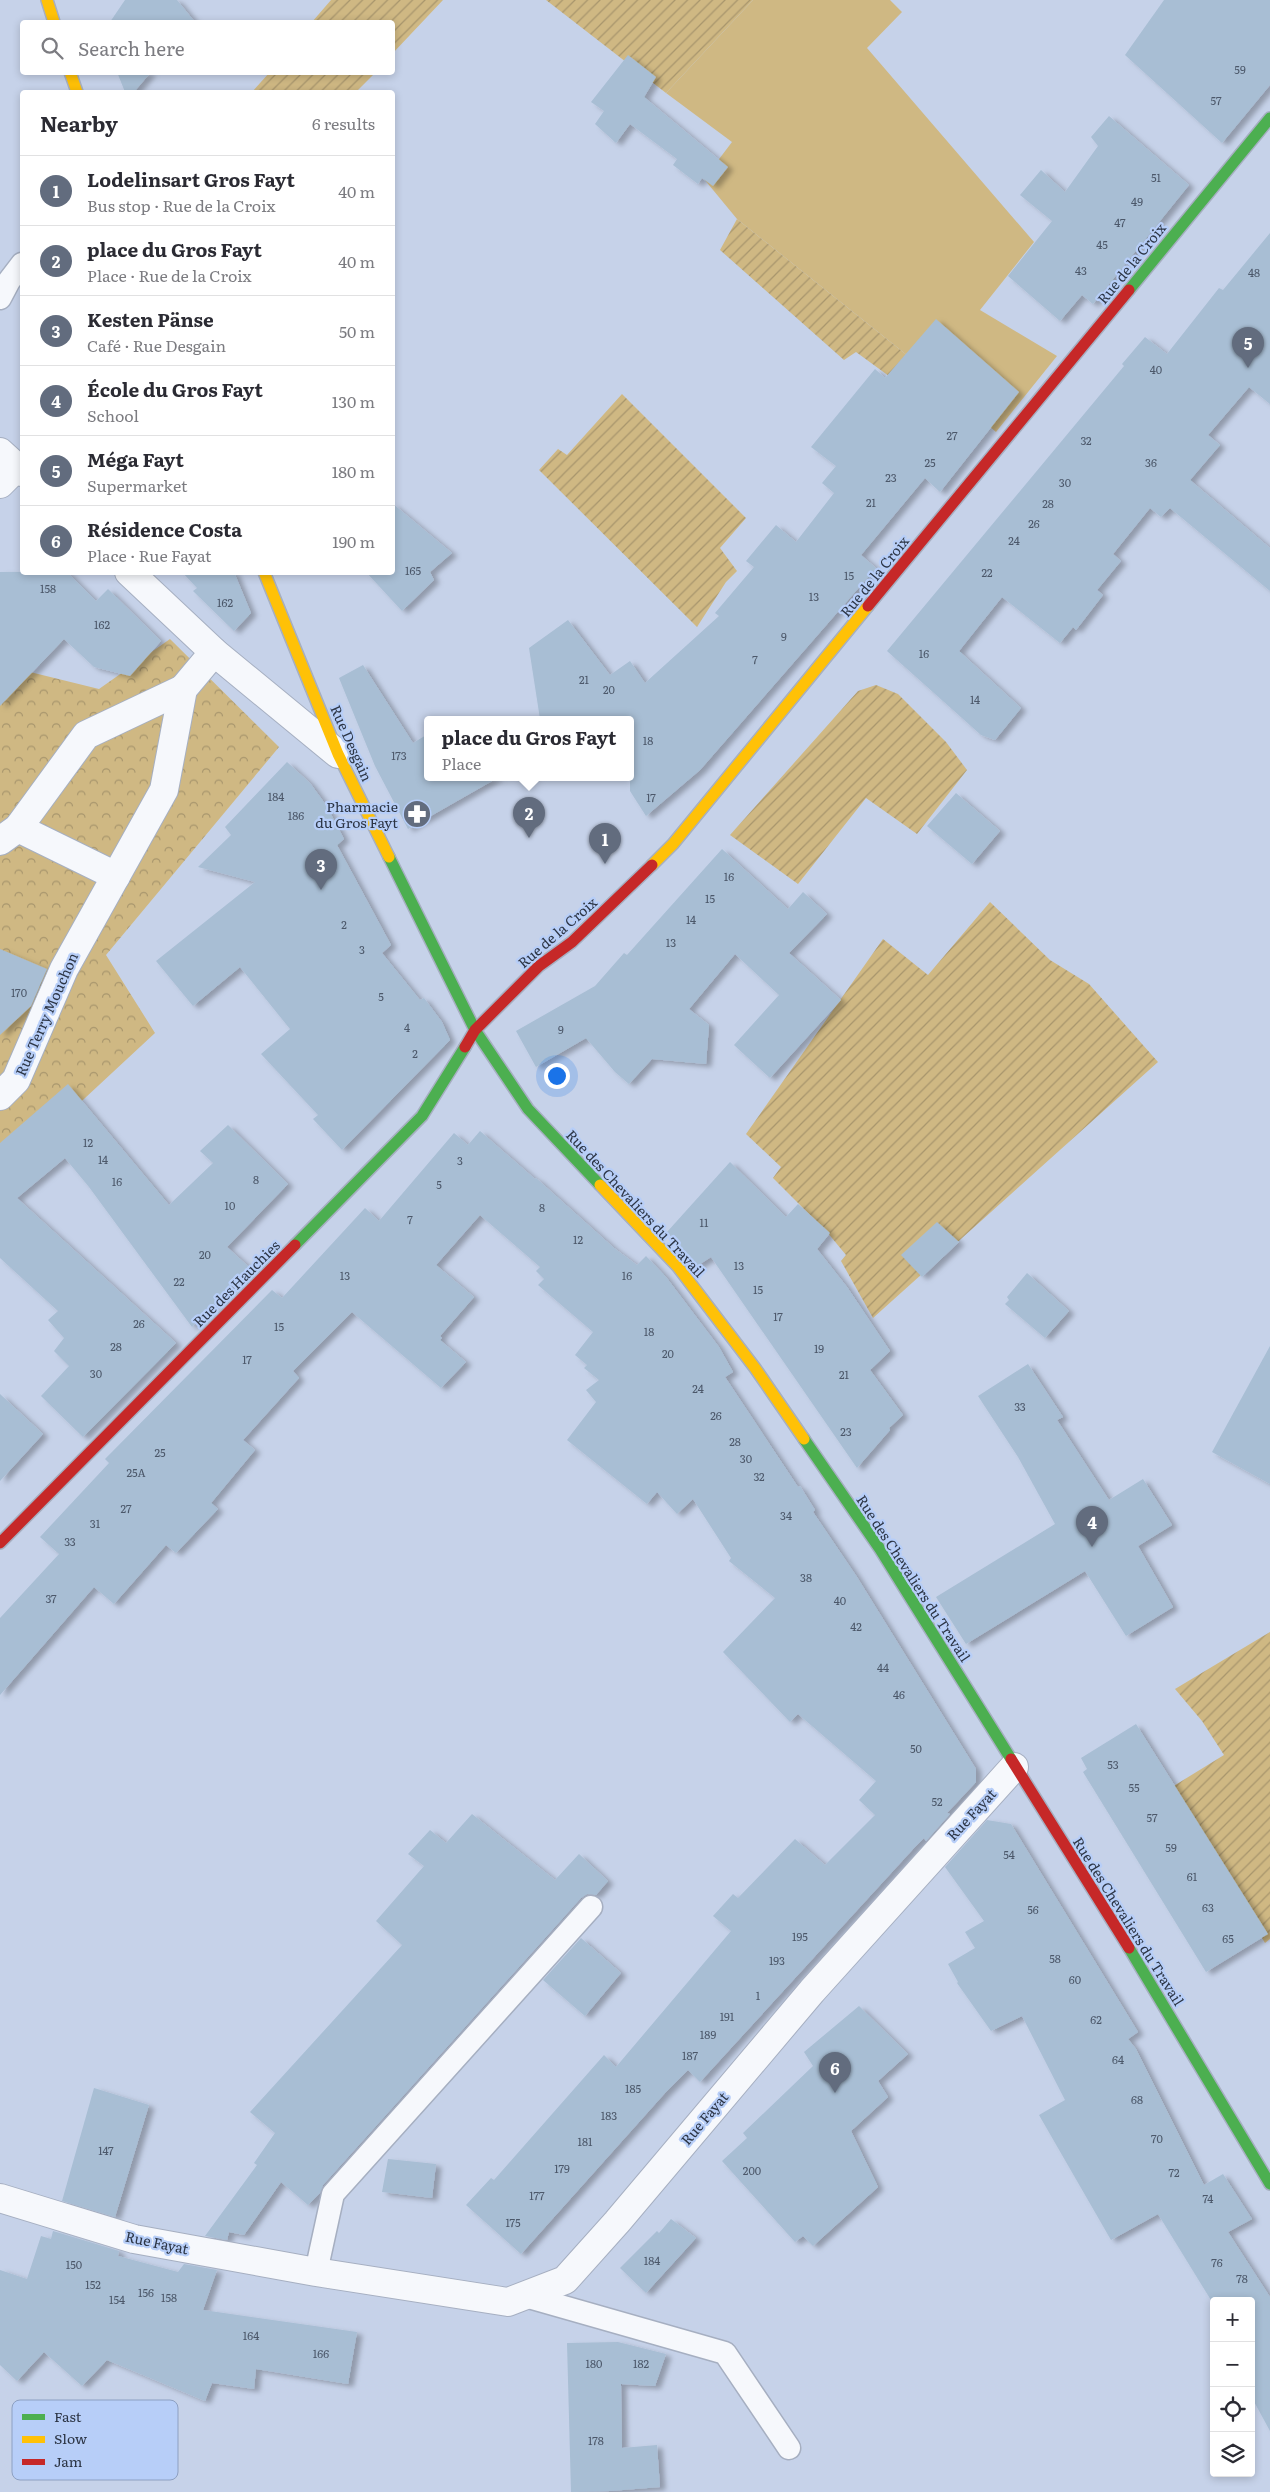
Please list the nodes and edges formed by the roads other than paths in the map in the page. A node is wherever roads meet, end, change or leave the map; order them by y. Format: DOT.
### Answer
graph roads {
  1 [pos="47,0"];
  2 [pos="53,20"];
  3 [pos="71,75"];
  4 [pos="76,90"];
  5 [pos="1270,118"];
  6 [pos="20,267"];
  7 [pos="0,298"];
  8 [pos="132,575"];
  9 [pos="265,575"];
  10 [pos="214,652"];
  11 [pos="183,689"];
  12 [pos="338,754"];
  13 [pos="9,834"];
  14 [pos="116,876"];
  15 [pos="475,1030"];
  16 [pos="0,1096"];
  17 [pos="0,1543"];
  18 [pos="1014,1767"];
  19 [pos="591,1907"];
  20 [pos="1270,2184"];
  21 [pos="0,2198"];
  22 [pos="316,2272"];
  23 [pos="524,2296"];
  24 [pos="789,2448"];
  1 -- 2 [label="street"];
  3 -- 4 [label="street"];
  5 -- 15 [label="street, Rue de la Croix"];
  6 -- 7 [label="lane"];
  8 -- 10 [label="street"];
  9 -- 12 [label="street, Rue Desgain"];
  10 -- 11 [label="street, Rue Terry Mouchon"];
  10 -- 12 [label="street"];
  11 -- 13 [label="street, Rue Terry Mouchon"];
  11 -- 14 [label="street, Rue Terry Mouchon"];
  12 -- 15 [label="street, Rue Desgain"];
  13 -- 14 [label="street, Rue Terry Mouchon"];
  14 -- 16 [label="street, Rue Terry Mouchon"];
  15 -- 17 [label="street, Rue des Hauchies"];
  15 -- 18 [label="street, Rue des Chevaliers du Travail"];
  18 -- 20 [label="street, Rue des Chevaliers du Travail"];
  18 -- 23 [label="street, Rue Fayat"];
  19 -- 22 [label="lane"];
  21 -- 22 [label="street, Rue Fayat"];
  22 -- 23 [label="street, Rue Fayat"];
  23 -- 24 [label="lane"];
}
